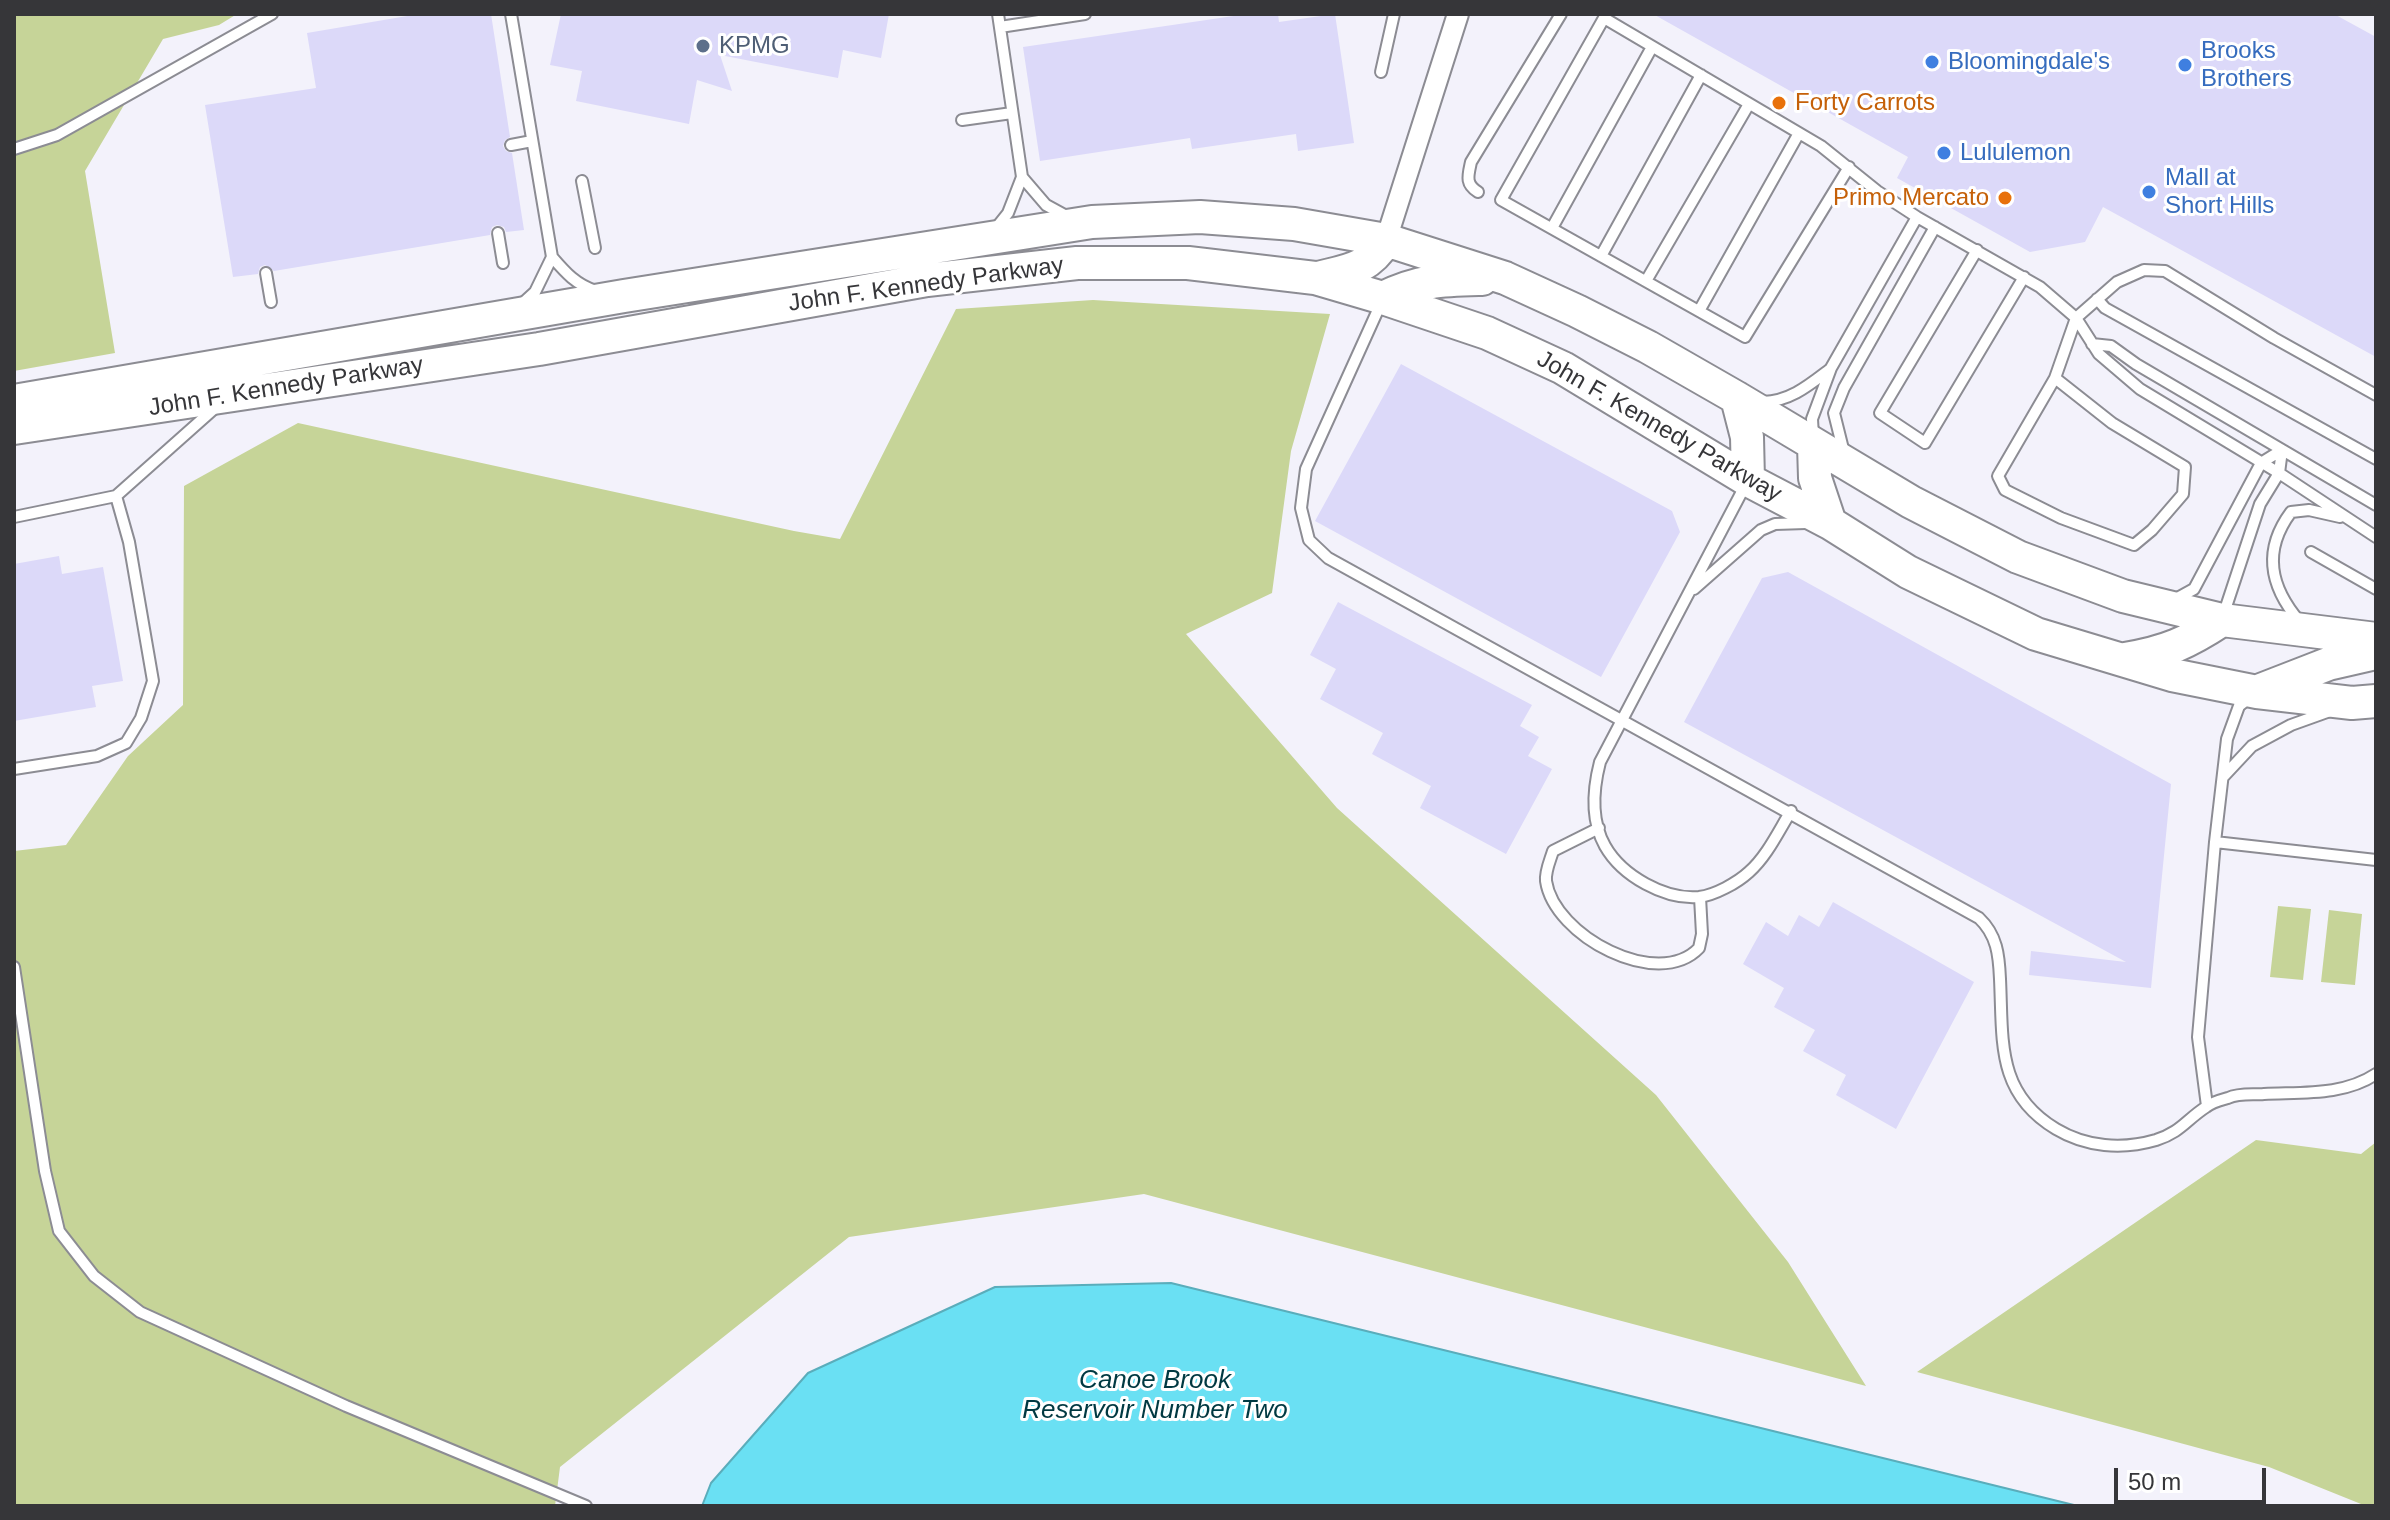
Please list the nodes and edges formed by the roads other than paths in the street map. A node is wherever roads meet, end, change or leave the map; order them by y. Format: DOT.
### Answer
graph roads {
  1 [pos="272,14"];
  2 [pos="511,14"];
  3 [pos="998,14"];
  4 [pos="1085,14"];
  5 [pos="1394,14"];
  6 [pos="1458,14"];
  7 [pos="1561,14"];
  8 [pos="1602,16"];
  9 [pos="1000,27"];
  10 [pos="1652,47"];
  11 [pos="1381,72"];
  12 [pos="1701,75"];
  13 [pos="1749,104"];
  14 [pos="1012,113"];
  15 [pos="962,120"];
  16 [pos="1799,133"];
  17 [pos="532,141"];
  18 [pos="511,145"];
  19 [pos="14,149"];
  20 [pos="1849,167"];
  21 [pos="1022,177"];
  22 [pos="582,181"];
  23 [pos="1478,192"];
  24 [pos="1917,217"];
  25 [pos="1081,224"];
  26 [pos="1935,227"];
  27 [pos="1552,228"];
  28 [pos="498,233"];
  29 [pos="987,238"];
  30 [pos="1386,240"];
  31 [pos="595,248"];
  32 [pos="1977,250"];
  33 [pos="1601,256"];
  34 [pos="552,257"];
  35 [pos="503,263"];
  36 [pos="266,273"];
  37 [pos="2024,277"];
  38 [pos="1315,278"];
  39 [pos="1505,278"];
  40 [pos="1646,281"];
  41 [pos="624,296"];
  42 [pos="1383,298"];
  43 [pos="2097,299"];
  44 [pos="271,302"];
  45 [pos="1699,311"];
  46 [pos="502,317"];
  47 [pos="2076,318"];
  48 [pos="2092,344"];
  49 [pos="1831,368"];
  50 [pos="2055,378"];
  51 [pos="2376,395"];
  52 [pos="229,396"];
  53 [pos="1737,398"];
  54 [pos="14,401"];
  55 [pos="14,428"];
  56 [pos="1814,445"];
  57 [pos="2282,450"];
  58 [pos="2376,459"];
  59 [pos="2261,463"];
  60 [pos="1854,468"];
  61 [pos="2279,473"];
  62 [pos="1748,480"];
  63 [pos="116,496"];
  64 [pos="2376,505"];
  65 [pos="14,517"];
  66 [pos="2345,518"];
  67 [pos="1830,523"];
  68 [pos="2376,537"];
  69 [pos="2311,552"];
  70 [pos="2376,589"];
  71 [pos="1689,593"];
  72 [pos="2150,602"];
  73 [pos="2222,620"];
  74 [pos="2307,630"];
  75 [pos="2376,639"];
  76 [pos="2376,653"];
  77 [pos="2122,660"];
  78 [pos="2257,692"];
  79 [pos="2364,702"];
  80 [pos="1624,719"];
  81 [pos="14,769"];
  82 [pos="2221,778"];
  83 [pos="1791,811"];
  84 [pos="1599,828"];
  85 [pos="2215,842"];
  86 [pos="2376,860"];
  87 [pos="1700,897"];
  88 [pos="14,967"];
  89 [pos="2376,1074"];
  90 [pos="2207,1106"];
  91 [pos="586,1506"];
  1 -- 19 [label="lane"];
  2 -- 17 [label="lane"];
  3 -- 9 [label="lane"];
  4 -- 9 [label="lane"];
  5 -- 11 [label="lane"];
  6 -- 30 [label="street"];
  7 -- 23 [label="lane"];
  8 -- 10 [label="lane"];
  8 -- 27 [label="lane"];
  9 -- 14 [label="lane"];
  10 -- 12 [label="lane"];
  10 -- 27 [label="lane"];
  12 -- 13 [label="lane"];
  12 -- 33 [label="lane"];
  13 -- 16 [label="lane"];
  13 -- 40 [label="lane"];
  14 -- 15 [label="lane"];
  14 -- 21 [label="lane"];
  16 -- 20 [label="lane"];
  16 -- 45 [label="lane"];
  17 -- 18 [label="lane"];
  17 -- 34 [label="lane"];
  20 -- 24 [label="lane"];
  20 -- 45 [label="lane"];
  21 -- 25 [label="lane"];
  21 -- 29 [label="lane"];
  22 -- 31 [label="lane"];
  24 -- 26 [label="lane"];
  24 -- 49 [label="lane"];
  25 -- 29 [label="main road, John F. Kennedy Parkway"];
  25 -- 30 [label="main road, John F. Kennedy Parkway"];
  26 -- 32 [label="lane"];
  26 -- 60 [label="lane"];
  27 -- 33 [label="lane"];
  28 -- 35 [label="lane"];
  29 -- 41 [label="main road, John F. Kennedy Parkway"];
  30 -- 38 [label="main road"];
  30 -- 39 [label="main road, John F. Kennedy Parkway"];
  32 -- 37 [label="lane"];
  32 -- 37 [label="lane"];
  33 -- 40 [label="lane"];
  34 -- 41 [label="lane"];
  34 -- 46 [label="lane"];
  36 -- 44 [label="lane"];
  37 -- 47 [label="lane"];
  38 -- 42 [label="main road, John F. Kennedy Parkway"];
  38 -- 52 [label="main road, John F. Kennedy Parkway"];
  39 -- 42 [label="main road"];
  39 -- 53 [label="main road, John F. Kennedy Parkway"];
  40 -- 45 [label="lane"];
  41 -- 46 [label="main road, John F. Kennedy Parkway"];
  42 -- 62 [label="main road, John F. Kennedy Parkway"];
  42 -- 80 [label="lane"];
  43 -- 47 [label="lane"];
  43 -- 51 [label="lane"];
  43 -- 58 [label="lane"];
  46 -- 54 [label="main road, John F. Kennedy Parkway"];
  47 -- 48 [label="lane"];
  47 -- 50 [label="lane"];
  48 -- 57 [label="lane"];
  48 -- 59 [label="lane"];
  49 -- 53 [label="lane"];
  49 -- 56 [label="lane"];
  50 -- 50 [label="lane"];
  52 -- 55 [label="main road, John F. Kennedy Parkway"];
  52 -- 63 [label="lane"];
  53 -- 56 [label="main road, John F. Kennedy Parkway"];
  53 -- 62 [label="main road"];
  56 -- 60 [label="main road, John F. Kennedy Parkway"];
  56 -- 67 [label="main road"];
  57 -- 59 [label="lane"];
  57 -- 61 [label="lane"];
  57 -- 64 [label="lane"];
  59 -- 61 [label="lane"];
  59 -- 72 [label="lane"];
  60 -- 72 [label="main road, John F. Kennedy Parkway"];
  61 -- 66 [label="lane"];
  61 -- 73 [label="lane"];
  62 -- 67 [label="main road, John F. Kennedy Parkway"];
  62 -- 71 [label="lane"];
  63 -- 65 [label="lane"];
  63 -- 81 [label="lane"];
  66 -- 68 [label="lane"];
  66 -- 74 [label="lane"];
  67 -- 71 [label="lane"];
  67 -- 77 [label="main road, John F. Kennedy Parkway"];
  69 -- 70 [label="lane"];
  71 -- 80 [label="lane"];
  72 -- 73 [label="main road, John F. Kennedy Parkway"];
  73 -- 74 [label="main road, John F. Kennedy Parkway"];
  73 -- 77 [label="main road"];
  74 -- 75 [label="main road, John F. Kennedy Parkway"];
  76 -- 78 [label="main road"];
  77 -- 78 [label="main road, John F. Kennedy Parkway"];
  78 -- 79 [label="main road, John F. Kennedy Parkway"];
  78 -- 82 [label="lane"];
  79 -- 82 [label="lane"];
  80 -- 83 [label="lane"];
  80 -- 84 [label="lane"];
  82 -- 85 [label="lane"];
  83 -- 87 [label="lane"];
  83 -- 90 [label="lane"];
  84 -- 87 [label="lane"];
  84 -- 87 [label="lane"];
  85 -- 86 [label="lane"];
  85 -- 90 [label="lane"];
  88 -- 91 [label="lane"];
  89 -- 90 [label="lane"];
}
